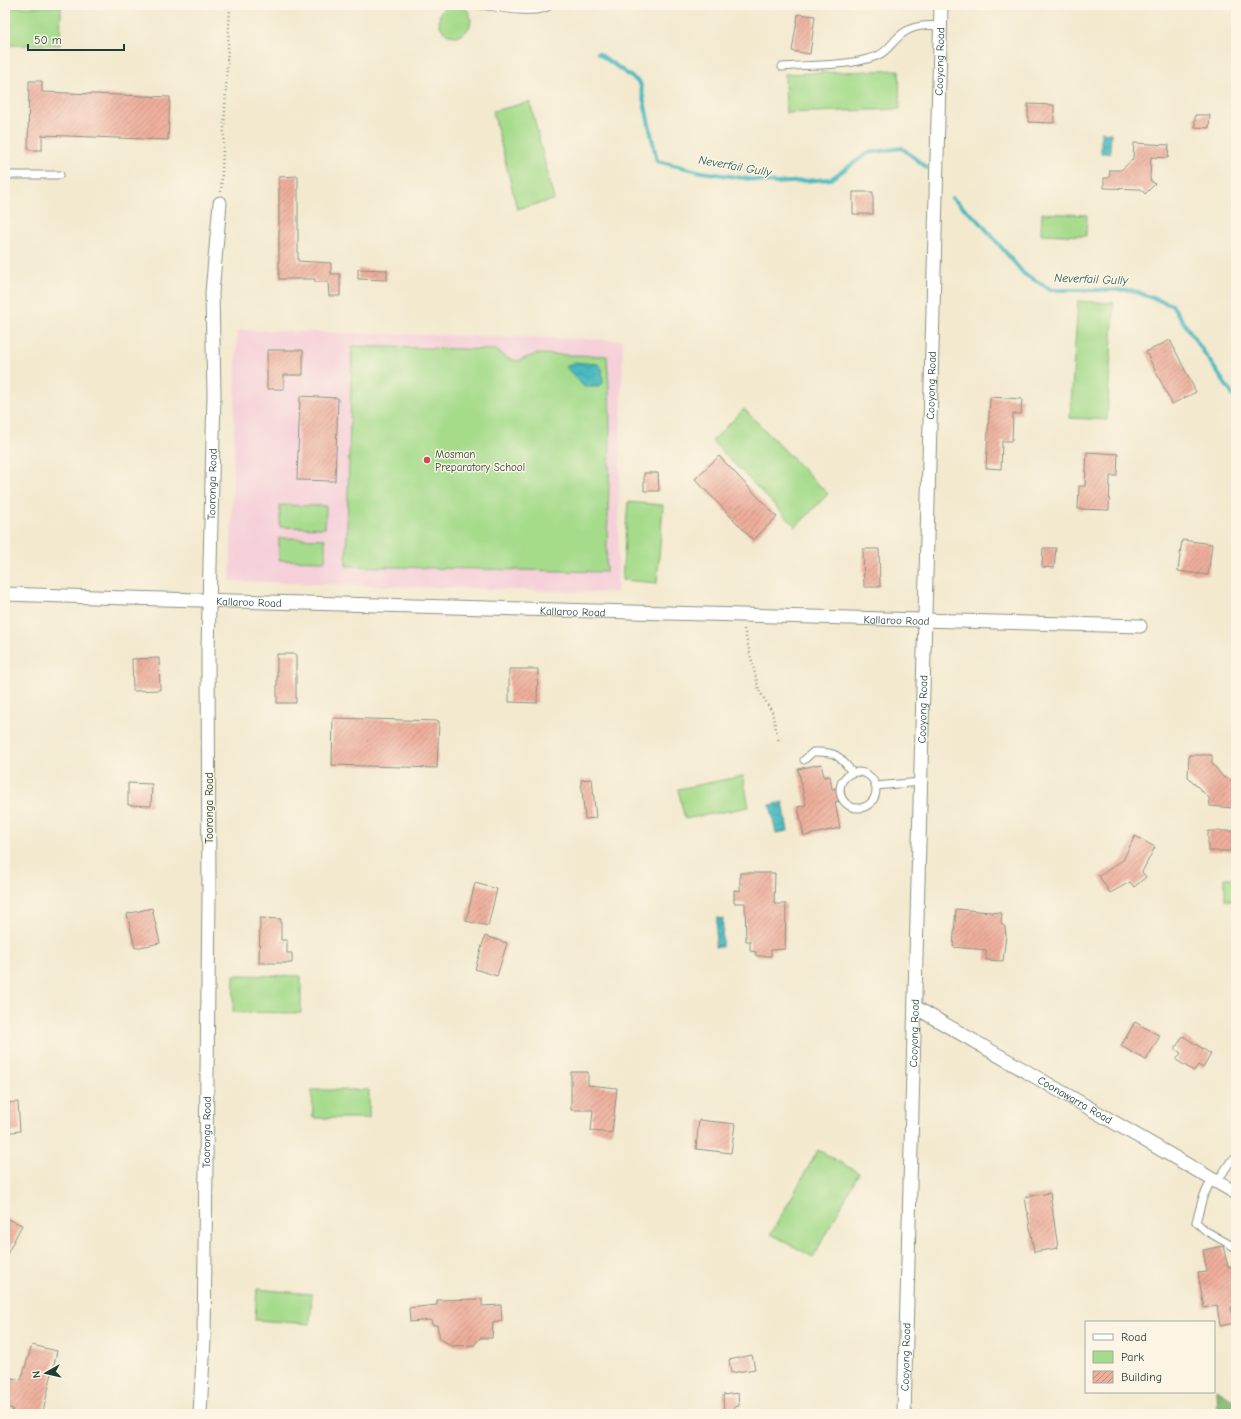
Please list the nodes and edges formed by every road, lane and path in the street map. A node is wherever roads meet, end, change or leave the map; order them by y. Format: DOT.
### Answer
graph roads {
  1 [pos="230,5"];
  2 [pos="482,5"];
  3 [pos="550,5"];
  4 [pos="941,5"];
  5 [pos="940,26"];
  6 [pos="782,66"];
  7 [pos="5,175"];
  8 [pos="60,175"];
  9 [pos="220,203"];
  10 [pos="5,594"];
  11 [pos="210,602"];
  12 [pos="742,617"];
  13 [pos="925,621"];
  14 [pos="1140,626"];
  15 [pos="779,742"];
  16 [pos="804,760"];
  17 [pos="852,772"];
  18 [pos="921,782"];
  19 [pos="876,786"];
  20 [pos="915,1007"];
  21 [pos="1236,1158"];
  22 [pos="1213,1180"];
  23 [pos="1236,1193"];
  24 [pos="1236,1248"];
  25 [pos="200,1414"];
  26 [pos="904,1414"];
  1 -- 9 [label="path"];
  2 -- 3 [label="lane"];
  4 -- 5 [label="street, Cooyong Road"];
  5 -- 6 [label="lane"];
  5 -- 13 [label="street, Cooyong Road"];
  7 -- 8 [label="lane"];
  9 -- 11 [label="street, Tooronga Road"];
  10 -- 11 [label="street, Kallaroo Road"];
  11 -- 12 [label="street, Kallaroo Road"];
  11 -- 25 [label="street, Tooronga Road"];
  12 -- 13 [label="street, Kallaroo Road"];
  12 -- 15 [label="path"];
  13 -- 14 [label="street, Kallaroo Road"];
  13 -- 18 [label="street, Cooyong Road"];
  16 -- 17 [label="lane"];
  17 -- 19 [label="lane"];
  17 -- 19 [label="lane"];
  18 -- 19 [label="lane"];
  18 -- 20 [label="street, Cooyong Road"];
  20 -- 22 [label="street, Coonawarra Road"];
  20 -- 26 [label="street, Cooyong Road"];
  21 -- 22 [label="lane"];
  22 -- 23 [label="street, Coonawarra Road"];
  22 -- 24 [label="lane"];
}
